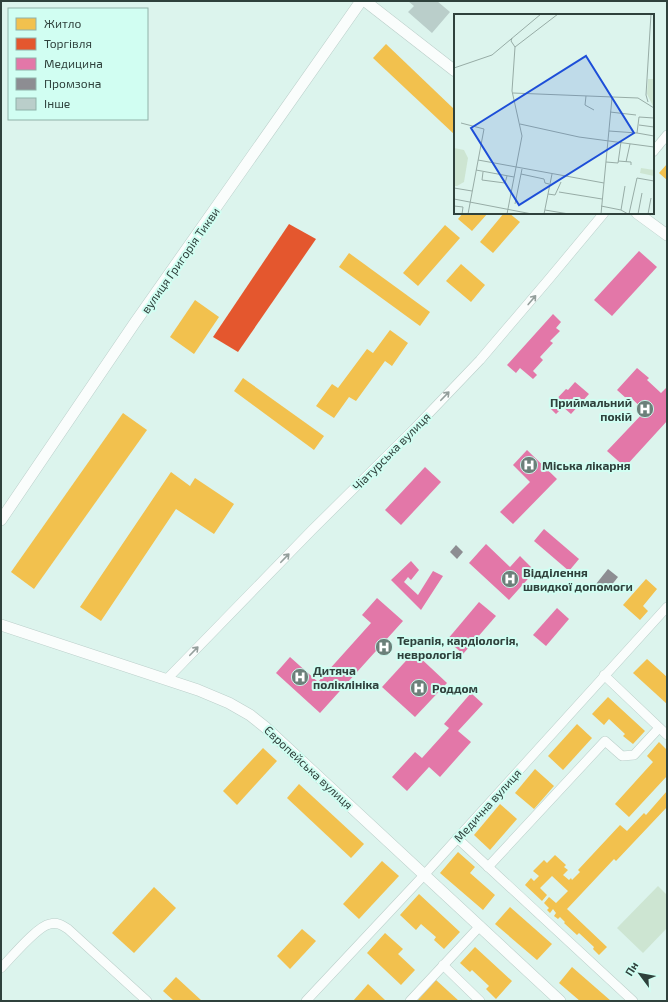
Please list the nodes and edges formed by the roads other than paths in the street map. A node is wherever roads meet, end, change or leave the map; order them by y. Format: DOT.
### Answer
graph roads {
  1 [pos="361,1"];
  2 [pos="365,1"];
  3 [pos="454,70"];
  4 [pos="667,135"];
  5 [pos="654,151"];
  6 [pos="603,214"];
  7 [pos="638,214"];
  8 [pos="667,235"];
  9 [pos="1,520"];
  10 [pos="667,607"];
  11 [pos="1,625"];
  12 [pos="604,675"];
  13 [pos="167,679"];
  14 [pos="660,728"];
  15 [pos="667,735"];
  16 [pos="457,838"];
  17 [pos="488,867"];
  18 [pos="425,874"];
  19 [pos="480,926"];
  20 [pos="443,965"];
  21 [pos="1,968"];
  22 [pos="147,1001"];
  23 [pos="306,1001"];
  24 [pos="410,1001"];
  25 [pos="480,1001"];
  26 [pos="560,1001"];
  27 [pos="633,1001"];
  1 -- 9 [label="street, вулиця Григорія Тикви"];
  2 -- 3 [label="street"];
  4 -- 5 [label="street"];
  13 -- 6 [label="street, Чіатурська вулиця, one-way"];
  7 -- 8 [label="street"];
  10 -- 12 [label="street, Медична вулиця"];
  11 -- 13 [label="street, Європейська вулиця"];
  12 -- 14 [label="street"];
  12 -- 16 [label="street, Медична вулиця"];
  13 -- 18 [label="street, Європейська вулиця"];
  14 -- 15 [label="street"];
  14 -- 17 [label="street"];
  16 -- 17 [label="street"];
  16 -- 18 [label="street, Медична вулиця"];
  17 -- 27 [label="street"];
  18 -- 19 [label="street, Європейська вулиця"];
  18 -- 23 [label="street, Медична вулиця"];
  19 -- 20 [label="street"];
  19 -- 26 [label="street, Європейська вулиця"];
  20 -- 24 [label="street"];
  20 -- 25 [label="street"];
  21 -- 22 [label="street"];
}
